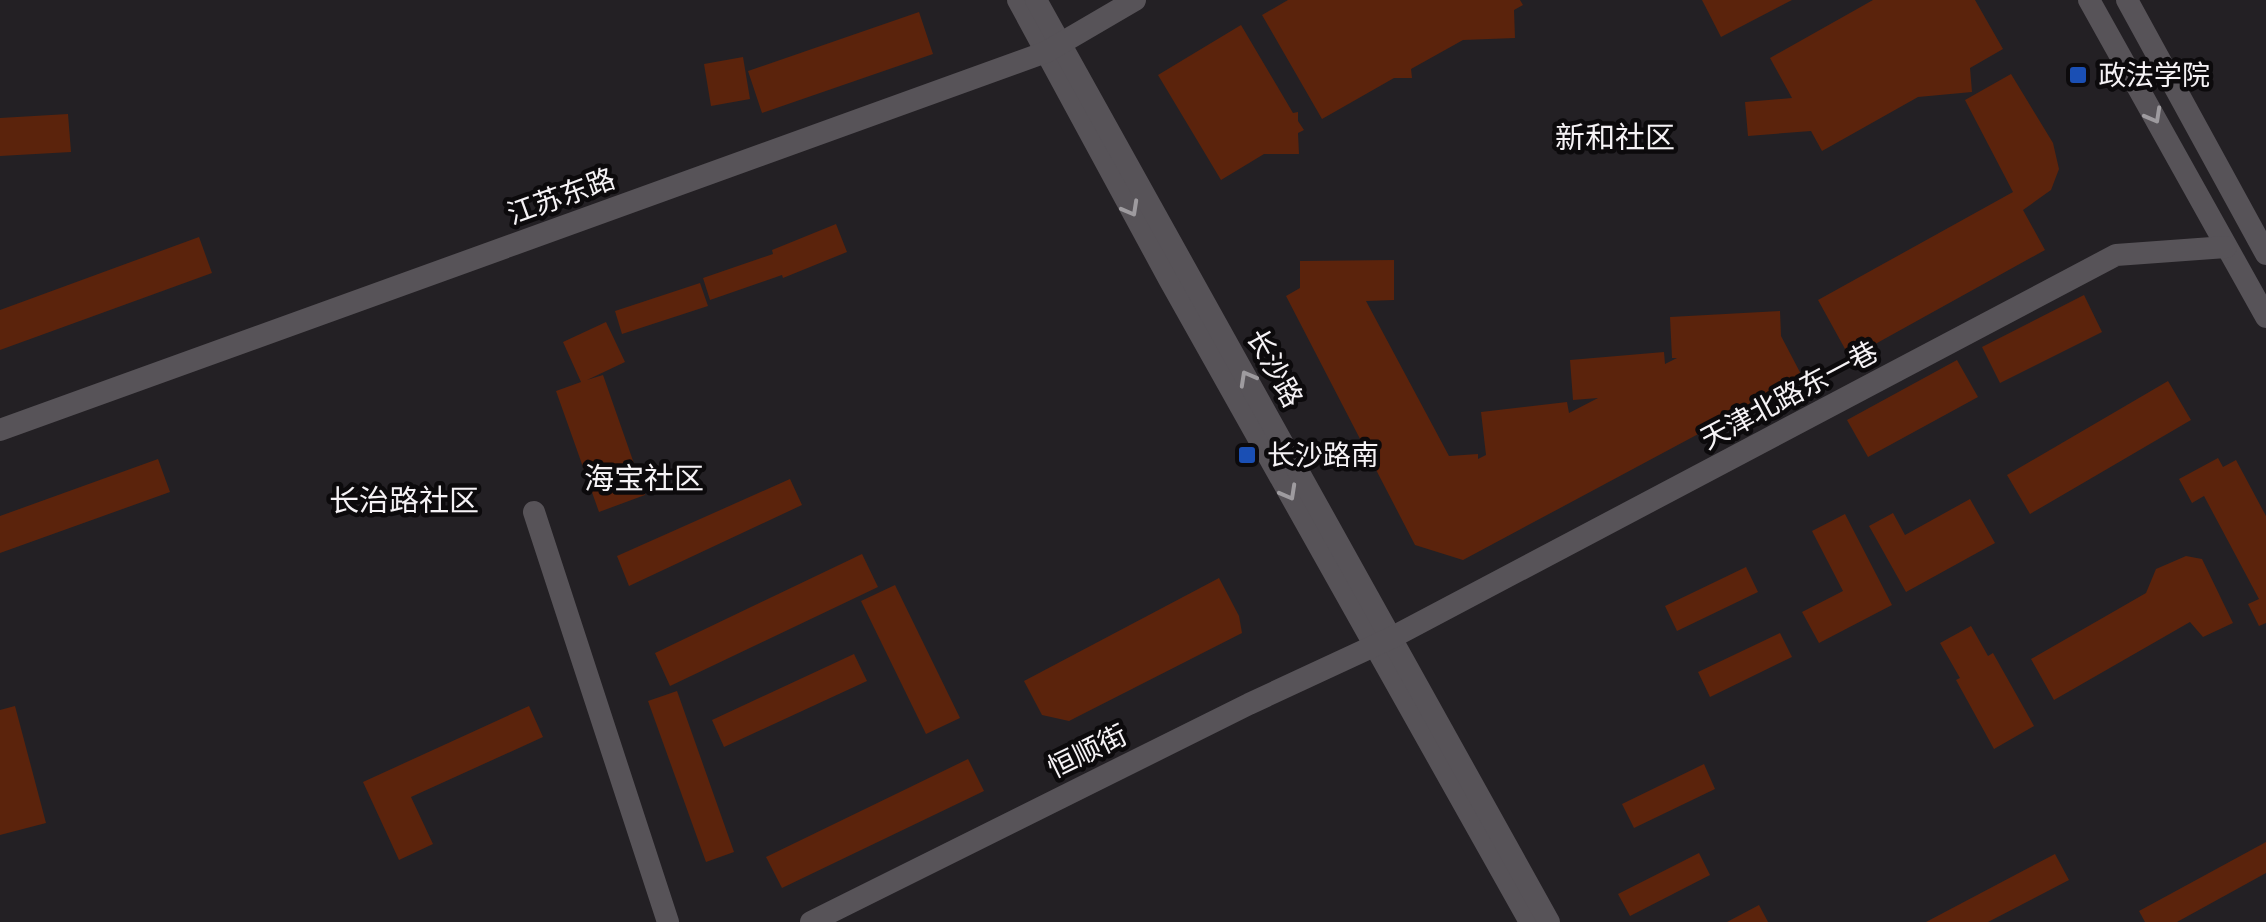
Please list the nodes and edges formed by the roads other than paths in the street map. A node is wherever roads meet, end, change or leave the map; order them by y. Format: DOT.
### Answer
graph roads {
  1 [pos="1018,0"];
  2 [pos="1036,0"];
  3 [pos="1135,0"];
  4 [pos="2089,0"];
  5 [pos="2127,0"];
  6 [pos="1053,48"];
  7 [pos="2226,246"];
  8 [pos="2266,254"];
  9 [pos="2266,318"];
  10 [pos="0,430"];
  11 [pos="534,512"];
  12 [pos="1383,642"];
  13 [pos="668,922"];
  14 [pos="810,922"];
  15 [pos="1530,922"];
  16 [pos="1550,922"];
  1 -- 6 [label="street, 长沙路"];
  2 -- 6 [label="street, 长沙路"];
  3 -- 6 [label="street, 江苏东路"];
  4 -- 7 [label="street, one-way"];
  5 -- 8 [label="street"];
  6 -- 10 [label="street, 江苏东路"];
  6 -- 12 [label="street, 长沙路"];
  7 -- 9 [label="street"];
  7 -- 12 [label="street, 天津北路东一巷"];
  11 -- 13 [label="street"];
  12 -- 14 [label="street, 恒顺街"];
  12 -- 15 [label="street, 长沙路"];
  12 -- 16 [label="street, 长沙路"];
}
